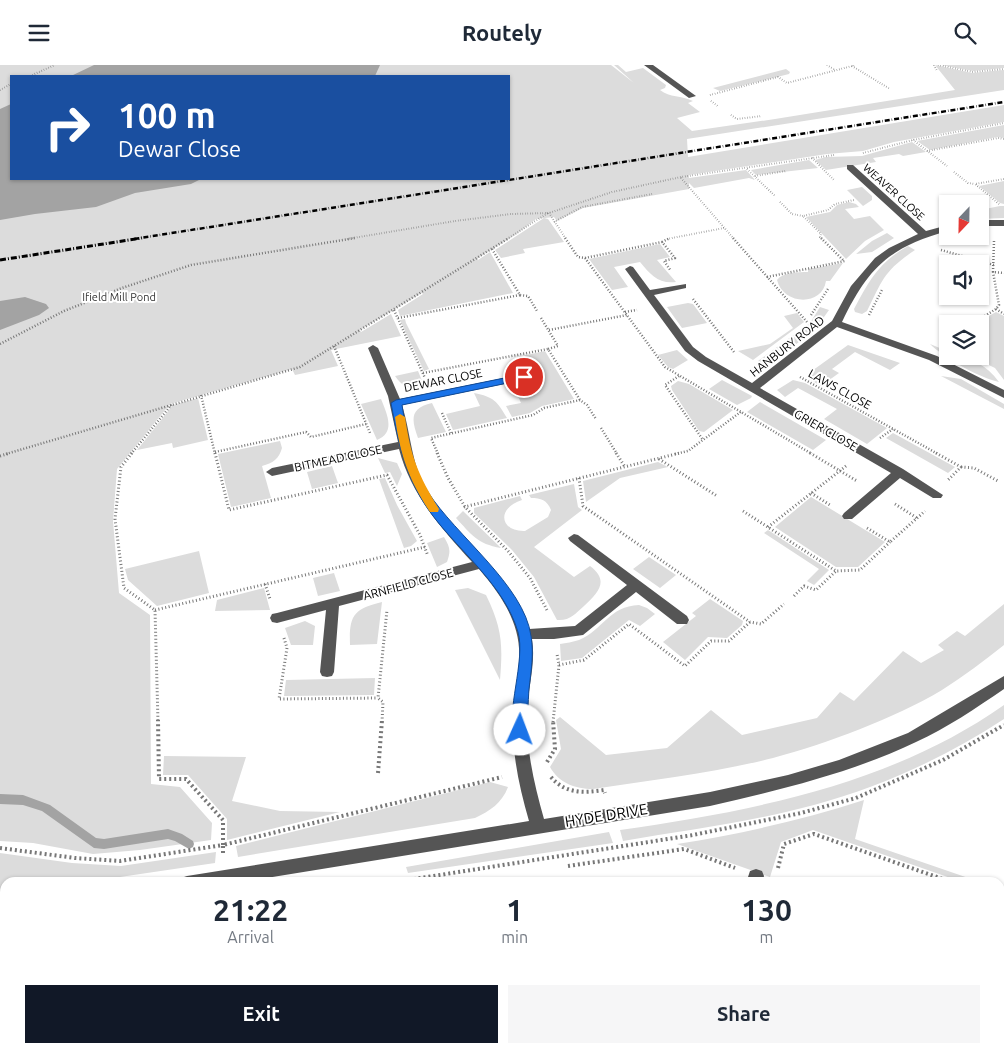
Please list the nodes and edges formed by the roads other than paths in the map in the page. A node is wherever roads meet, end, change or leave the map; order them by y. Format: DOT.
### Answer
graph roads {
  1 [pos="648,65"];
  2 [pos="692,96"];
  3 [pos="850,167"];
  4 [pos="989,223"];
  5 [pos="1004,223"];
  6 [pos="939,230"];
  7 [pos="924,234"];
  8 [pos="630,269"];
  9 [pos="683,286"];
  10 [pos="648,293"];
  11 [pos="836,323"];
  12 [pos="373,348"];
  13 [pos="524,377"];
  14 [pos="753,388"];
  15 [pos="1004,395"];
  16 [pos="396,403"];
  17 [pos="404,444"];
  18 [pos="272,472"];
  19 [pos="900,472"];
  20 [pos="937,495"];
  21 [pos="848,516"];
  22 [pos="574,538"];
  23 [pos="482,565"];
  24 [pos="636,585"];
  25 [pos="333,604"];
  26 [pos="277,618"];
  27 [pos="682,620"];
  28 [pos="525,634"];
  29 [pos="327,672"];
  30 [pos="1004,681"];
  31 [pos="538,826"];
  32 [pos="224,877"];
  1 -- 2 [label="street"];
  3 -- 7 [label="street, WEAVER CLOSE"];
  4 -- 5 [label="street"];
  6 -- 7 [label="street, HANBURY ROAD"];
  7 -- 11 [label="street, HANBURY ROAD"];
  8 -- 10 [label="street, GRIER CLOSE"];
  9 -- 10 [label="street"];
  10 -- 14 [label="street, GRIER CLOSE"];
  11 -- 14 [label="street, HANBURY ROAD"];
  11 -- 15 [label="street, HANBURY ROAD"];
  12 -- 16 [label="street"];
  13 -- 16 [label="street, DEWAR CLOSE"];
  14 -- 19 [label="street, GRIER CLOSE"];
  16 -- 17 [label="street"];
  17 -- 18 [label="street, BITMEAD CLOSE"];
  17 -- 23 [label="street"];
  19 -- 20 [label="street, GRIER CLOSE"];
  19 -- 21 [label="street"];
  22 -- 24 [label="street"];
  23 -- 25 [label="street, ARNFIELD CLOSE"];
  23 -- 28 [label="street"];
  24 -- 27 [label="street"];
  24 -- 28 [label="street"];
  25 -- 26 [label="street, ARNFIELD CLOSE"];
  25 -- 29 [label="street"];
  28 -- 31 [label="street"];
  30 -- 31 [label="street, HYDE DRIVE"];
  31 -- 32 [label="street, HYDE DRIVE"];
}
